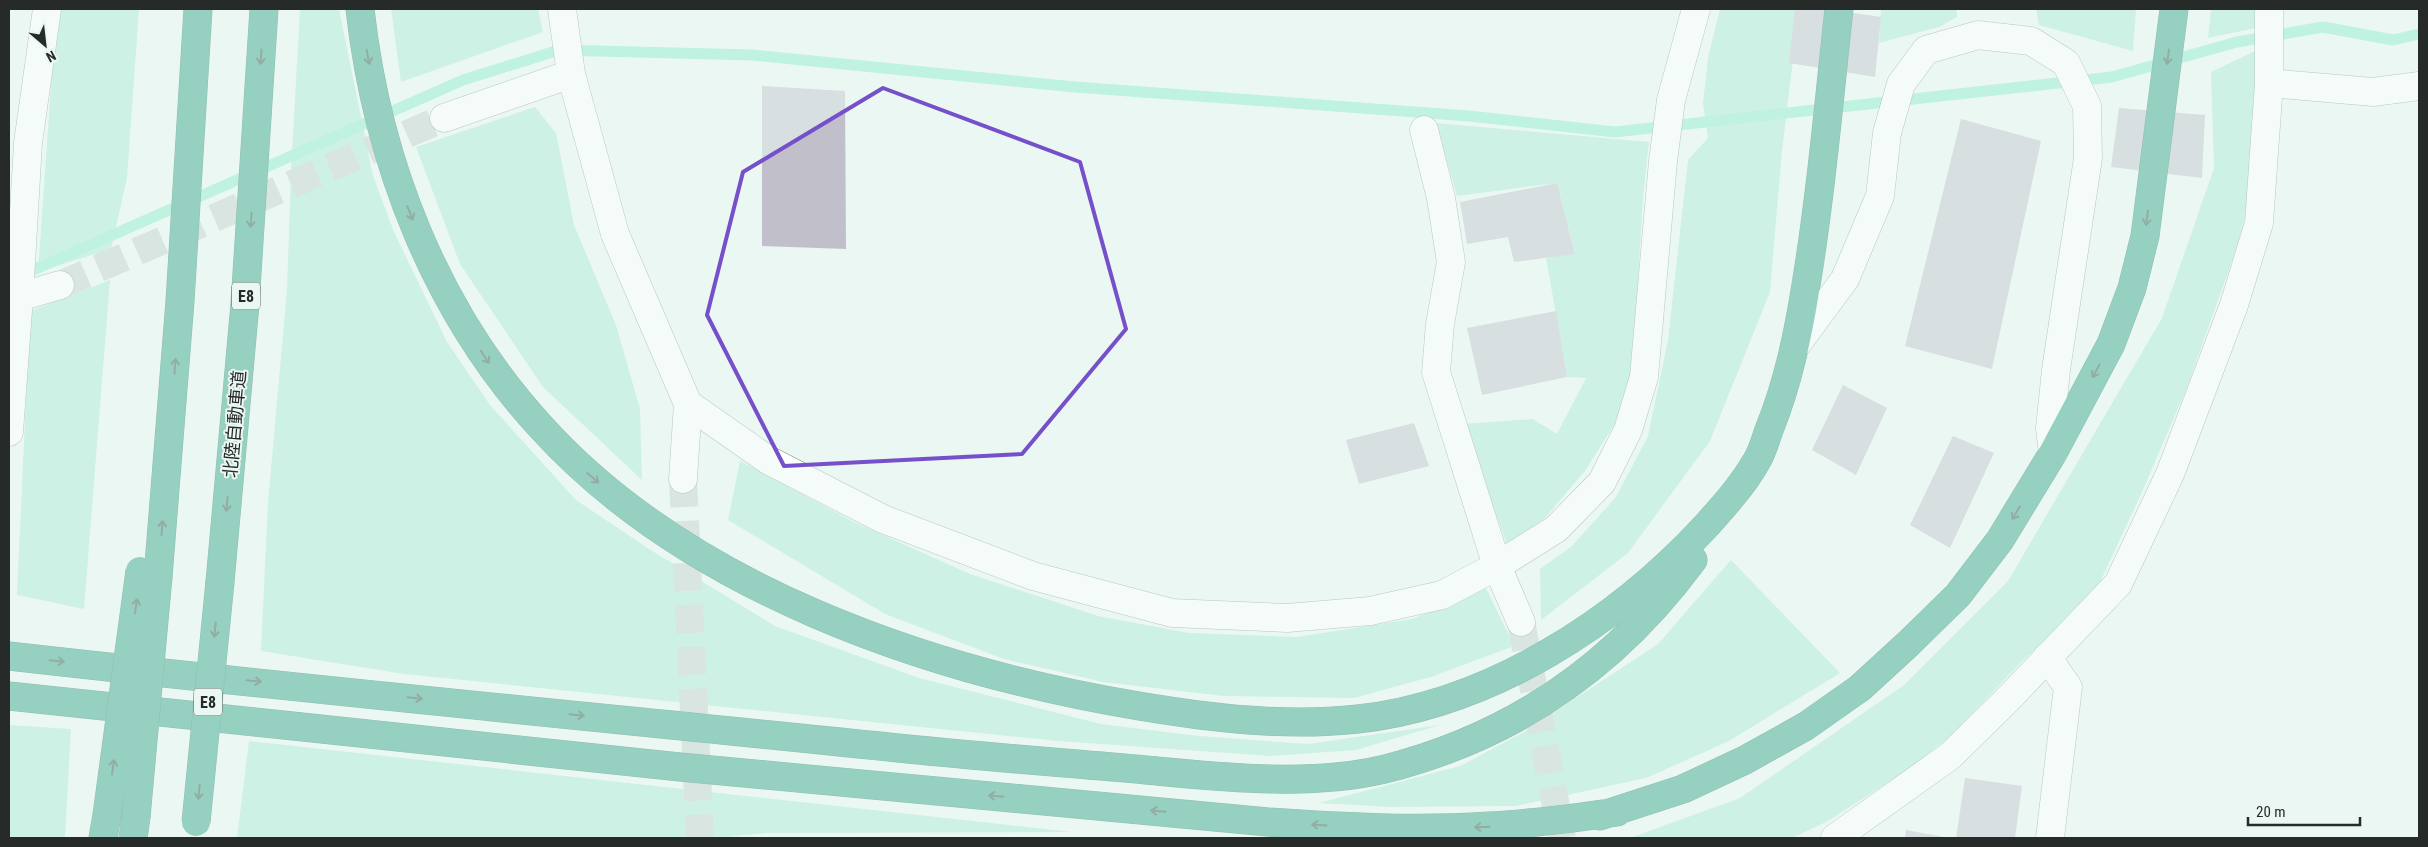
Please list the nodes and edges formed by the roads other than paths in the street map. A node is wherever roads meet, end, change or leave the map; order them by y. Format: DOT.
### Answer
graph roads {
  1 [pos="47,9"];
  2 [pos="185,9"];
  3 [pos="198,9"];
  4 [pos="264,9"];
  5 [pos="360,9"];
  6 [pos="562,9"];
  7 [pos="1696,9"];
  8 [pos="1839,9"];
  9 [pos="2174,9"];
  10 [pos="2269,9"];
  11 [pos="571,74"];
  12 [pos="2269,83"];
  13 [pos="2419,86"];
  14 [pos="444,118"];
  15 [pos="1424,130"];
  16 [pos="60,285"];
  17 [pos="19,297"];
  18 [pos="1797,344"];
  19 [pos="688,404"];
  20 [pos="9,432"];
  21 [pos="2053,453"];
  22 [pos="1756,463"];
  23 [pos="683,480"];
  24 [pos="1498,566"];
  25 [pos="149,574"];
  26 [pos="1521,622"];
  27 [pos="9,656"];
  28 [pos="2047,657"];
  29 [pos="9,696"];
  30 [pos="1617,812"];
  31 [pos="105,827"];
  32 [pos="134,827"];
  33 [pos="195,830"];
  34 [pos="1504,838"];
  35 [pos="1835,838"];
  36 [pos="2050,838"];
  1 -- 17 [label="street"];
  2 -- 25 [label="highway"];
  25 -- 3 [label="highway, one-way"];
  4 -- 33 [label="highway, 北陸自動車道 / E8, one-way, bridge"];
  5 -- 22 [label="highway, one-way"];
  6 -- 11 [label="street"];
  7 -- 24 [label="street"];
  8 -- 18 [label="highway"];
  9 -- 21 [label="highway, one-way"];
  10 -- 12 [label="street"];
  11 -- 14 [label="street"];
  11 -- 19 [label="street"];
  12 -- 13 [label="street"];
  12 -- 28 [label="street"];
  15 -- 24 [label="street"];
  16 -- 17 [label="street"];
  17 -- 20 [label="street"];
  18 -- 21 [label="street"];
  18 -- 22 [label="highway"];
  19 -- 23 [label="street"];
  19 -- 24 [label="street"];
  21 -- 30 [label="highway, one-way"];
  27 -- 22 [label="highway, one-way"];
  24 -- 26 [label="street"];
  31 -- 25 [label="highway, one-way, bridge"];
  25 -- 32 [label="highway, bridge"];
  28 -- 35 [label="street"];
  28 -- 36 [label="street"];
  30 -- 29 [label="highway, one-way"];
  30 -- 34 [label="highway"];
}
